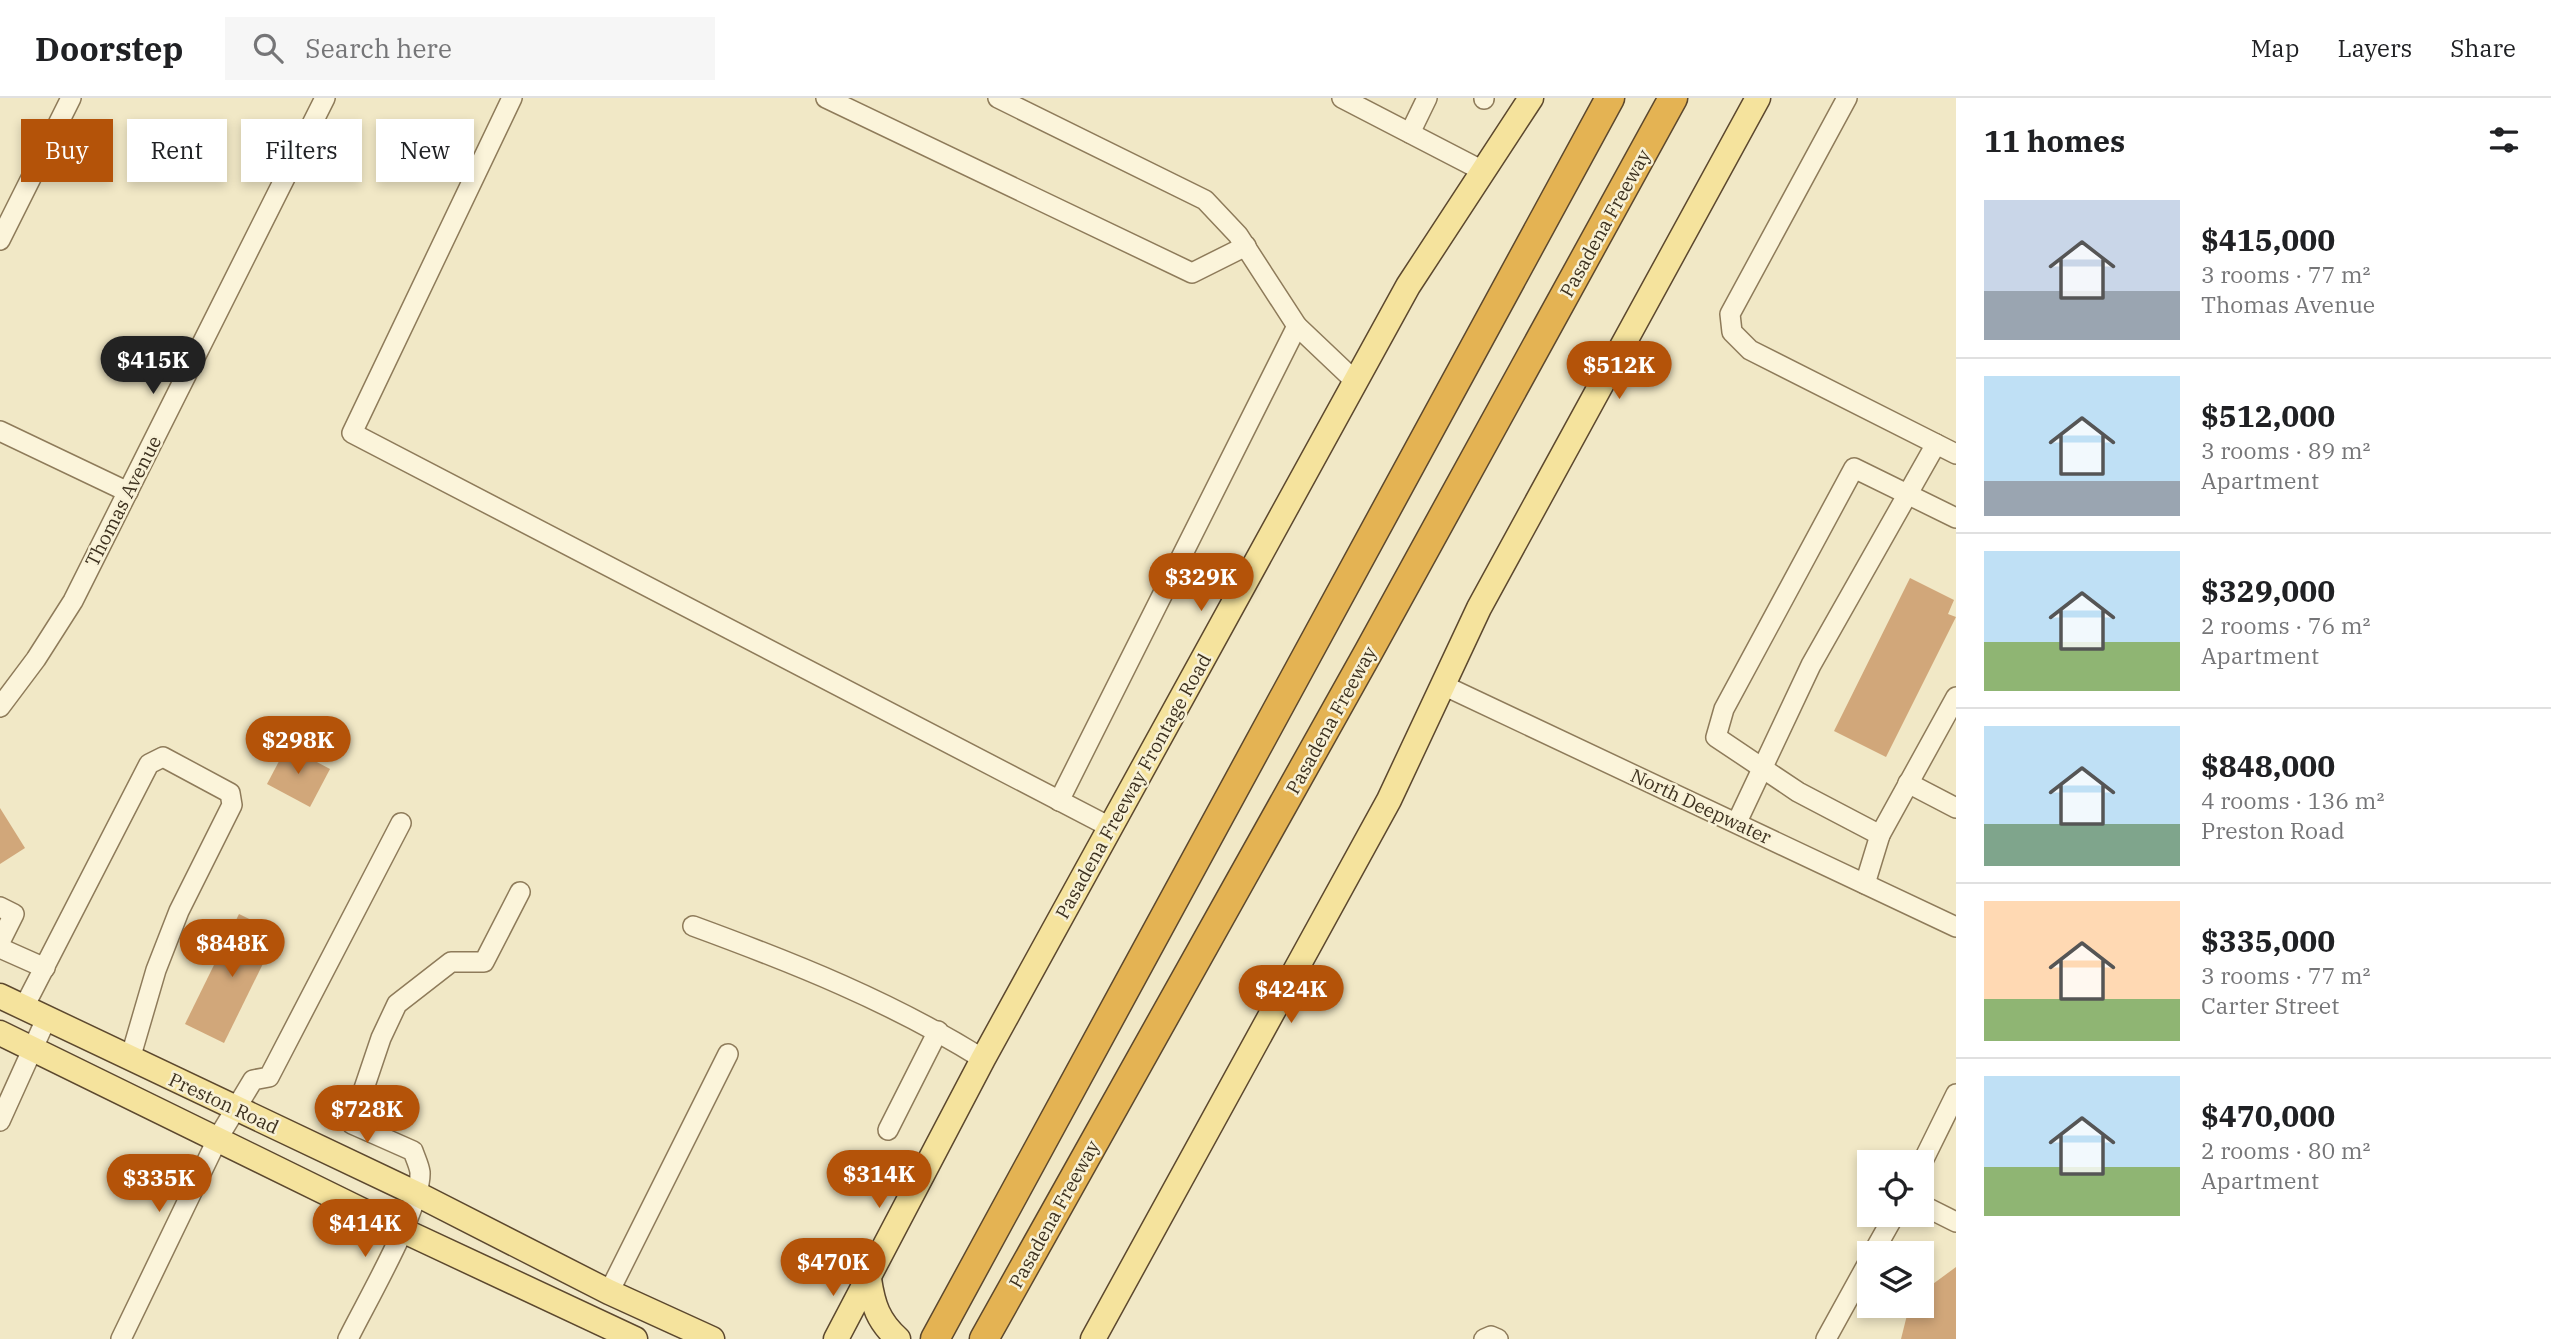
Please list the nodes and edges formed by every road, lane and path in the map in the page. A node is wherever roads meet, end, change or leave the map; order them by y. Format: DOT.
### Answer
graph roads {
  1 [pos="71,98"];
  2 [pos="325,98"];
  3 [pos="512,98"];
  4 [pos="826,98"];
  5 [pos="998,98"];
  6 [pos="1342,98"];
  7 [pos="1427,98"];
  8 [pos="1531,98"];
  9 [pos="1610,98"];
  10 [pos="1673,98"];
  11 [pos="1758,98"];
  12 [pos="1847,98"];
  13 [pos="1410,133"];
  14 [pos="1483,171"];
  15 [pos="0,240"];
  16 [pos="1246,247"];
  17 [pos="1297,326"];
  18 [pos="1355,381"];
  19 [pos="0,430"];
  20 [pos="1936,444"];
  21 [pos="1956,454"];
  22 [pos="128,492"];
  23 [pos="1908,495"];
  24 [pos="1956,518"];
  25 [pos="1445,686"];
  26 [pos="1956,697"];
  27 [pos="1,703"];
  28 [pos="1763,769"];
  29 [pos="1908,783"];
  30 [pos="1059,801"];
  31 [pos="1956,808"];
  32 [pos="1737,822"];
  33 [pos="401,823"];
  34 [pos="1110,827"];
  35 [pos="1880,835"];
  36 [pos="1865,884"];
  37 [pos="520,892"];
  38 [pos="0,907"];
  39 [pos="693,926"];
  40 [pos="1956,927"];
  41 [pos="0,942"];
  42 [pos="0,948"];
  43 [pos="45,968"];
  44 [pos="0,996"];
  45 [pos="24,1007"];
  46 [pos="47,1017"];
  47 [pos="938,1031"];
  48 [pos="0,1033"];
  49 [pos="34,1049"];
  50 [pos="728,1054"];
  51 [pos="130,1059"];
  52 [pos="983,1059"];
  53 [pos="1956,1094"];
  54 [pos="234,1108"];
  55 [pos="0,1121"];
  56 [pos="888,1130"];
  57 [pos="218,1138"];
  58 [pos="1928,1150"];
  59 [pos="416,1194"];
  60 [pos="1934,1211"];
  61 [pos="1956,1222"];
  62 [pos="402,1230"];
  63 [pos="869,1279"];
  64 [pos="1857,1283"];
  65 [pos="609,1292"];
  66 [pos="594,1318"];
  67 [pos="990,1327"];
  68 [pos="121,1339"];
  69 [pos="348,1339"];
  70 [pos="635,1339"];
  71 [pos="712,1339"];
  72 [pos="836,1339"];
  73 [pos="898,1339"];
  74 [pos="935,1339"];
  75 [pos="1093,1339"];
  76 [pos="1484,1339"];
  77 [pos="1498,1339"];
  78 [pos="1826,1339"];
  1 -- 15 [label="street"];
  2 -- 22 [label="street, Thomas Avenue"];
  3 -- 30 [label="street"];
  4 -- 16 [label="street"];
  5 -- 16 [label="street"];
  6 -- 13 [label="street"];
  7 -- 13 [label="street"];
  8 -- 14 [label="main road, Pasadena Freeway Frontage Road"];
  9 -- 74 [label="highway"];
  10 -- 67 [label="highway, Pasadena Freeway"];
  11 -- 25 [label="main road"];
  12 -- 20 [label="street"];
  13 -- 14 [label="street"];
  14 -- 18 [label="main road, Pasadena Freeway Frontage Road"];
  16 -- 17 [label="street"];
  17 -- 18 [label="street"];
  17 -- 30 [label="street"];
  18 -- 34 [label="main road, Pasadena Freeway Frontage Road"];
  19 -- 22 [label="street"];
  20 -- 21 [label="street"];
  20 -- 23 [label="street"];
  22 -- 27 [label="street, Thomas Avenue"];
  23 -- 24 [label="street"];
  23 -- 28 [label="street"];
  23 -- 28 [label="street"];
  25 -- 32 [label="street, North Deepwater"];
  25 -- 75 [label="main road"];
  26 -- 29 [label="street"];
  28 -- 32 [label="street"];
  28 -- 35 [label="street"];
  29 -- 31 [label="street"];
  29 -- 35 [label="street"];
  30 -- 34 [label="street"];
  32 -- 36 [label="street, North Deepwater"];
  33 -- 54 [label="street"];
  34 -- 52 [label="main road, Pasadena Freeway Frontage Road"];
  35 -- 36 [label="street"];
  36 -- 40 [label="street, North Deepwater"];
  37 -- 59 [label="street"];
  38 -- 41 [label="street"];
  39 -- 47 [label="street"];
  42 -- 43 [label="street"];
  43 -- 45 [label="street"];
  43 -- 51 [label="street"];
  44 -- 45 [label="main road, Preston Road"];
  45 -- 46 [label="main road, Preston Road"];
  46 -- 49 [label="street"];
  46 -- 51 [label="main road, Preston Road"];
  47 -- 52 [label="street"];
  47 -- 56 [label="street"];
  48 -- 49 [label="main road, Preston Road"];
  49 -- 55 [label="street"];
  49 -- 57 [label="main road, Preston Road"];
  50 -- 65 [label="street"];
  51 -- 54 [label="main road, Preston Road"];
  52 -- 63 [label="main road, Pasadena Freeway Frontage Road"];
  53 -- 58 [label="street"];
  54 -- 57 [label="street"];
  54 -- 59 [label="main road, Preston Road"];
  57 -- 62 [label="main road, Preston Road"];
  57 -- 68 [label="street"];
  59 -- 62 [label="street"];
  59 -- 65 [label="main road, Preston Road"];
  60 -- 61 [label="street"];
  62 -- 66 [label="main road, Preston Road"];
  62 -- 69 [label="street"];
  63 -- 72 [label="main road, Pasadena Freeway Frontage Road"];
  63 -- 73 [label="main road"];
  64 -- 78 [label="street"];
  65 -- 66 [label="main road"];
  65 -- 71 [label="main road, Preston Road"];
  66 -- 70 [label="main road, Preston Road"];
  76 -- 77 [label="street"];
}
